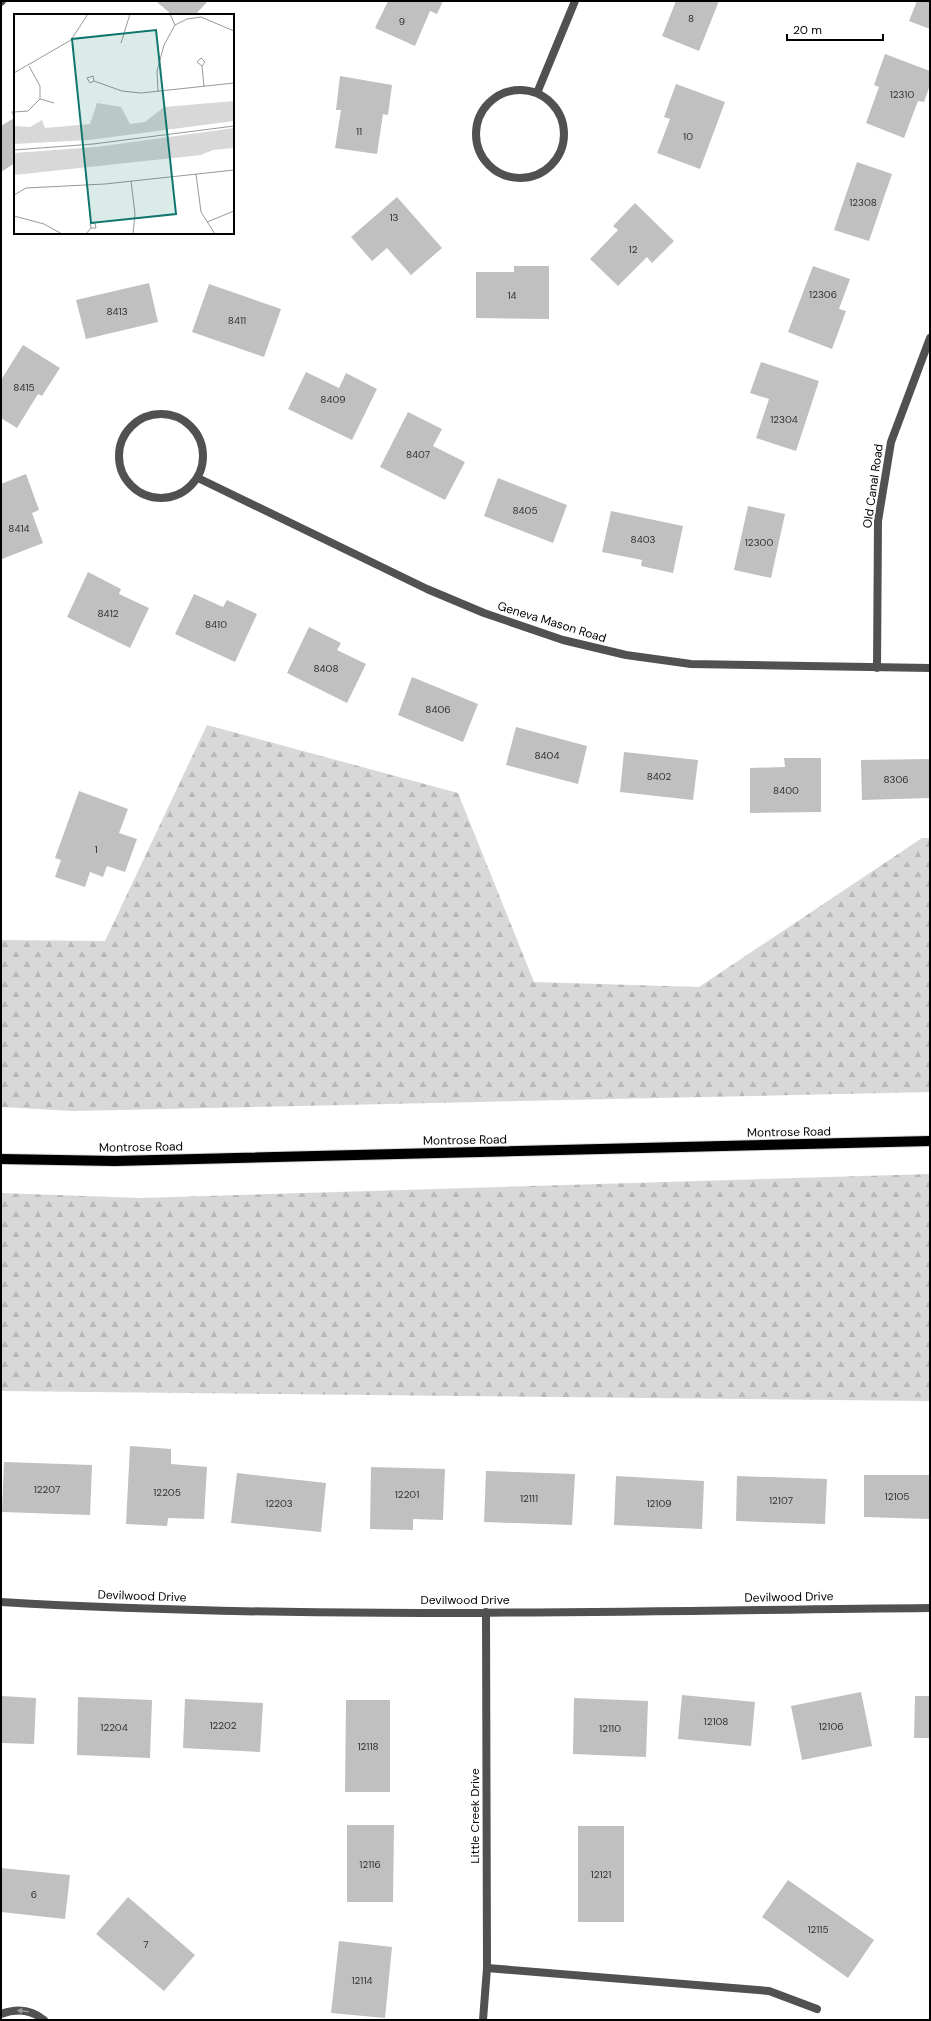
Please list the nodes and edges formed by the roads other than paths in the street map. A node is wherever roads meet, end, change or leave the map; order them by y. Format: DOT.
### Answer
graph roads {
  1 [pos="575,1"];
  2 [pos="537,93"];
  3 [pos="930,338"];
  4 [pos="198,478"];
  5 [pos="877,668"];
  6 [pos="930,668"];
  7 [pos="930,1141"];
  8 [pos="1,1159"];
  9 [pos="1,1602"];
  10 [pos="930,1608"];
  11 [pos="486,1612"];
  12 [pos="488,1968"];
  13 [pos="817,2009"];
  14 [pos="1,2014"];
  15 [pos="44,2020"];
  16 [pos="483,2020"];
  1 -- 2 [label="street"];
  2 -- 2 [label="street"];
  3 -- 5 [label="street, Old Canal Road"];
  4 -- 4 [label="street"];
  4 -- 5 [label="street, Geneva Mason Road"];
  5 -- 6 [label="street, Geneva Mason Road"];
  7 -- 8 [label="main road, Montrose Road"];
  9 -- 11 [label="street, Devilwood Drive"];
  10 -- 11 [label="street, Devilwood Drive"];
  11 -- 12 [label="street, Little Creek Drive"];
  12 -- 13 [label="street"];
  12 -- 16 [label="street, Little Creek Drive"];
  15 -- 14 [label="street, one-way"];
}
